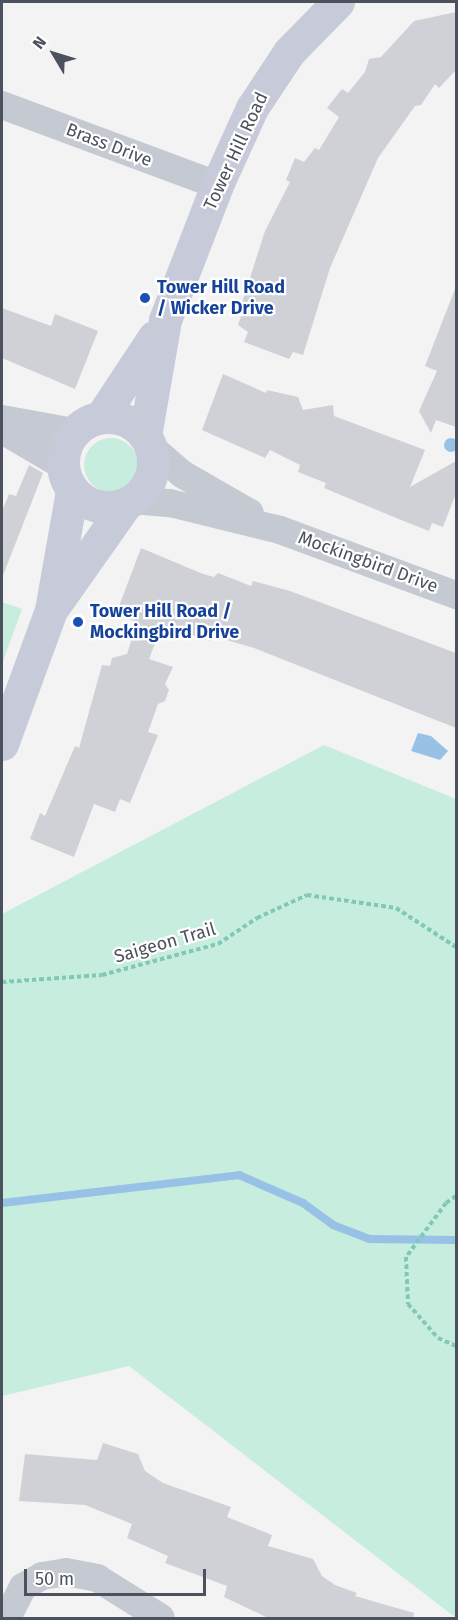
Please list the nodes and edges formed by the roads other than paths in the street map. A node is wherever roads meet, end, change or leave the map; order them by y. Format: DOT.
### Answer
graph roads {
  1 [pos="338,2"];
  2 [pos="2,105"];
  3 [pos="217,185"];
  4 [pos="165,320"];
  5 [pos="2,419"];
  6 [pos="87,425"];
  7 [pos="2,430"];
  8 [pos="147,441"];
  9 [pos="68,478"];
  10 [pos="130,502"];
  11 [pos="280,530"];
  12 [pos="456,595"];
  13 [pos="51,610"];
  14 [pos="2,744"];
  15 [pos="7,1618"];
  16 [pos="161,1618"];
  1 -- 3 [label="street, Tower Hill Road"];
  2 -- 3 [label="street, Brass Drive"];
  3 -- 4 [label="street, Tower Hill Road"];
  4 -- 6 [label="street, Tower Hill Road"];
  4 -- 8 [label="street, Tower Hill Road"];
  5 -- 6 [label="street"];
  6 -- 8 [label="street"];
  6 -- 9 [label="street"];
  7 -- 9 [label="street"];
  8 -- 10 [label="street"];
  8 -- 11 [label="street, Mockingbird Drive"];
  9 -- 10 [label="street"];
  9 -- 13 [label="street"];
  10 -- 11 [label="street, Mockingbird Drive"];
  10 -- 13 [label="street"];
  11 -- 12 [label="street, Mockingbird Drive"];
  13 -- 14 [label="street"];
  15 -- 16 [label="street"];
}
